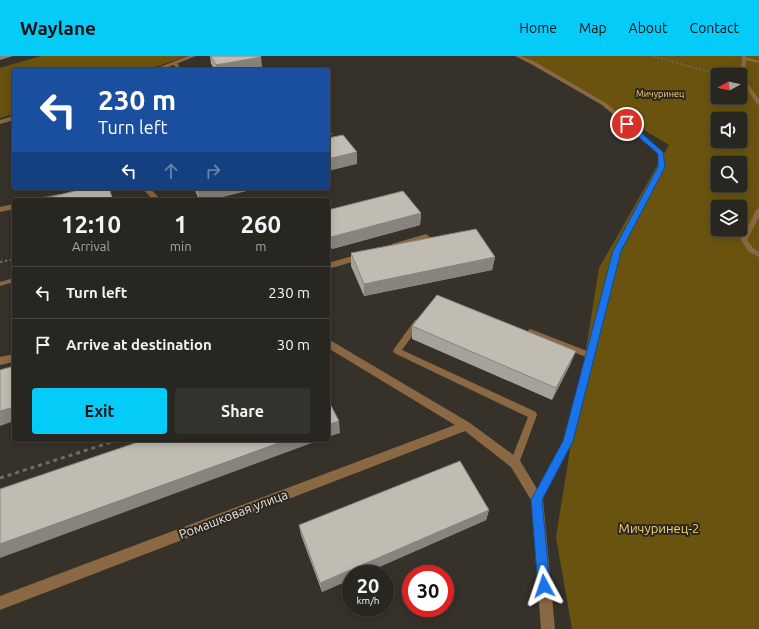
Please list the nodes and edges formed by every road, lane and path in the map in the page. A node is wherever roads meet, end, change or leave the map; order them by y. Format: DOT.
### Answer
graph roads {
  1 [pos="193,56"];
  2 [pos="517,56"];
  3 [pos="653,56"];
  4 [pos="744,57"];
  5 [pos="759,62"];
  6 [pos="175,63"];
  7 [pos="161,68"];
  8 [pos="178,68"];
  9 [pos="711,73"];
  10 [pos="759,103"];
  11 [pos="12,119"];
  12 [pos="0,122"];
  13 [pos="148,190"];
  14 [pos="71,193"];
  15 [pos="50,198"];
  16 [pos="155,198"];
  17 [pos="12,207"];
  18 [pos="0,210"];
  19 [pos="759,210"];
  20 [pos="426,237"];
  21 [pos="388,248"];
  22 [pos="373,252"];
  23 [pos="759,255"];
  24 [pos="12,259"];
  25 [pos="0,262"];
  26 [pos="330,265"];
  27 [pos="12,281"];
  28 [pos="0,284"];
  29 [pos="421,317"];
  30 [pos="524,330"];
  31 [pos="330,344"];
  32 [pos="591,356"];
  33 [pos="12,359"];
  34 [pos="0,362"];
  35 [pos="466,426"];
  36 [pos="112,442"];
  37 [pos="515,463"];
  38 [pos="0,478"];
  39 [pos="537,500"];
  40 [pos="0,603"];
  41 [pos="548,629"];
  1 -- 6 [label="street"];
  2 -- 32 [label="lane"];
  3 -- 9 [label="path"];
  4 -- 5 [label="lane"];
  4 -- 10 [label="lane"];
  6 -- 7 [label="street"];
  6 -- 8 [label="lane"];
  11 -- 12 [label="street"];
  13 -- 16 [label="street"];
  14 -- 15 [label="street"];
  17 -- 18 [label="street"];
  19 -- 23 [label="lane"];
  20 -- 21 [label="street"];
  22 -- 26 [label="street"];
  24 -- 25 [label="path"];
  27 -- 28 [label="lane"];
  29 -- 37 [label="lane"];
  30 -- 32 [label="lane"];
  31 -- 35 [label="street"];
  32 -- 39 [label="lane"];
  33 -- 34 [label="street"];
  35 -- 37 [label="street"];
  35 -- 40 [label="street, Ромашковая улица"];
  36 -- 38 [label="path"];
  37 -- 39 [label="street"];
  39 -- 41 [label="street"];
}
